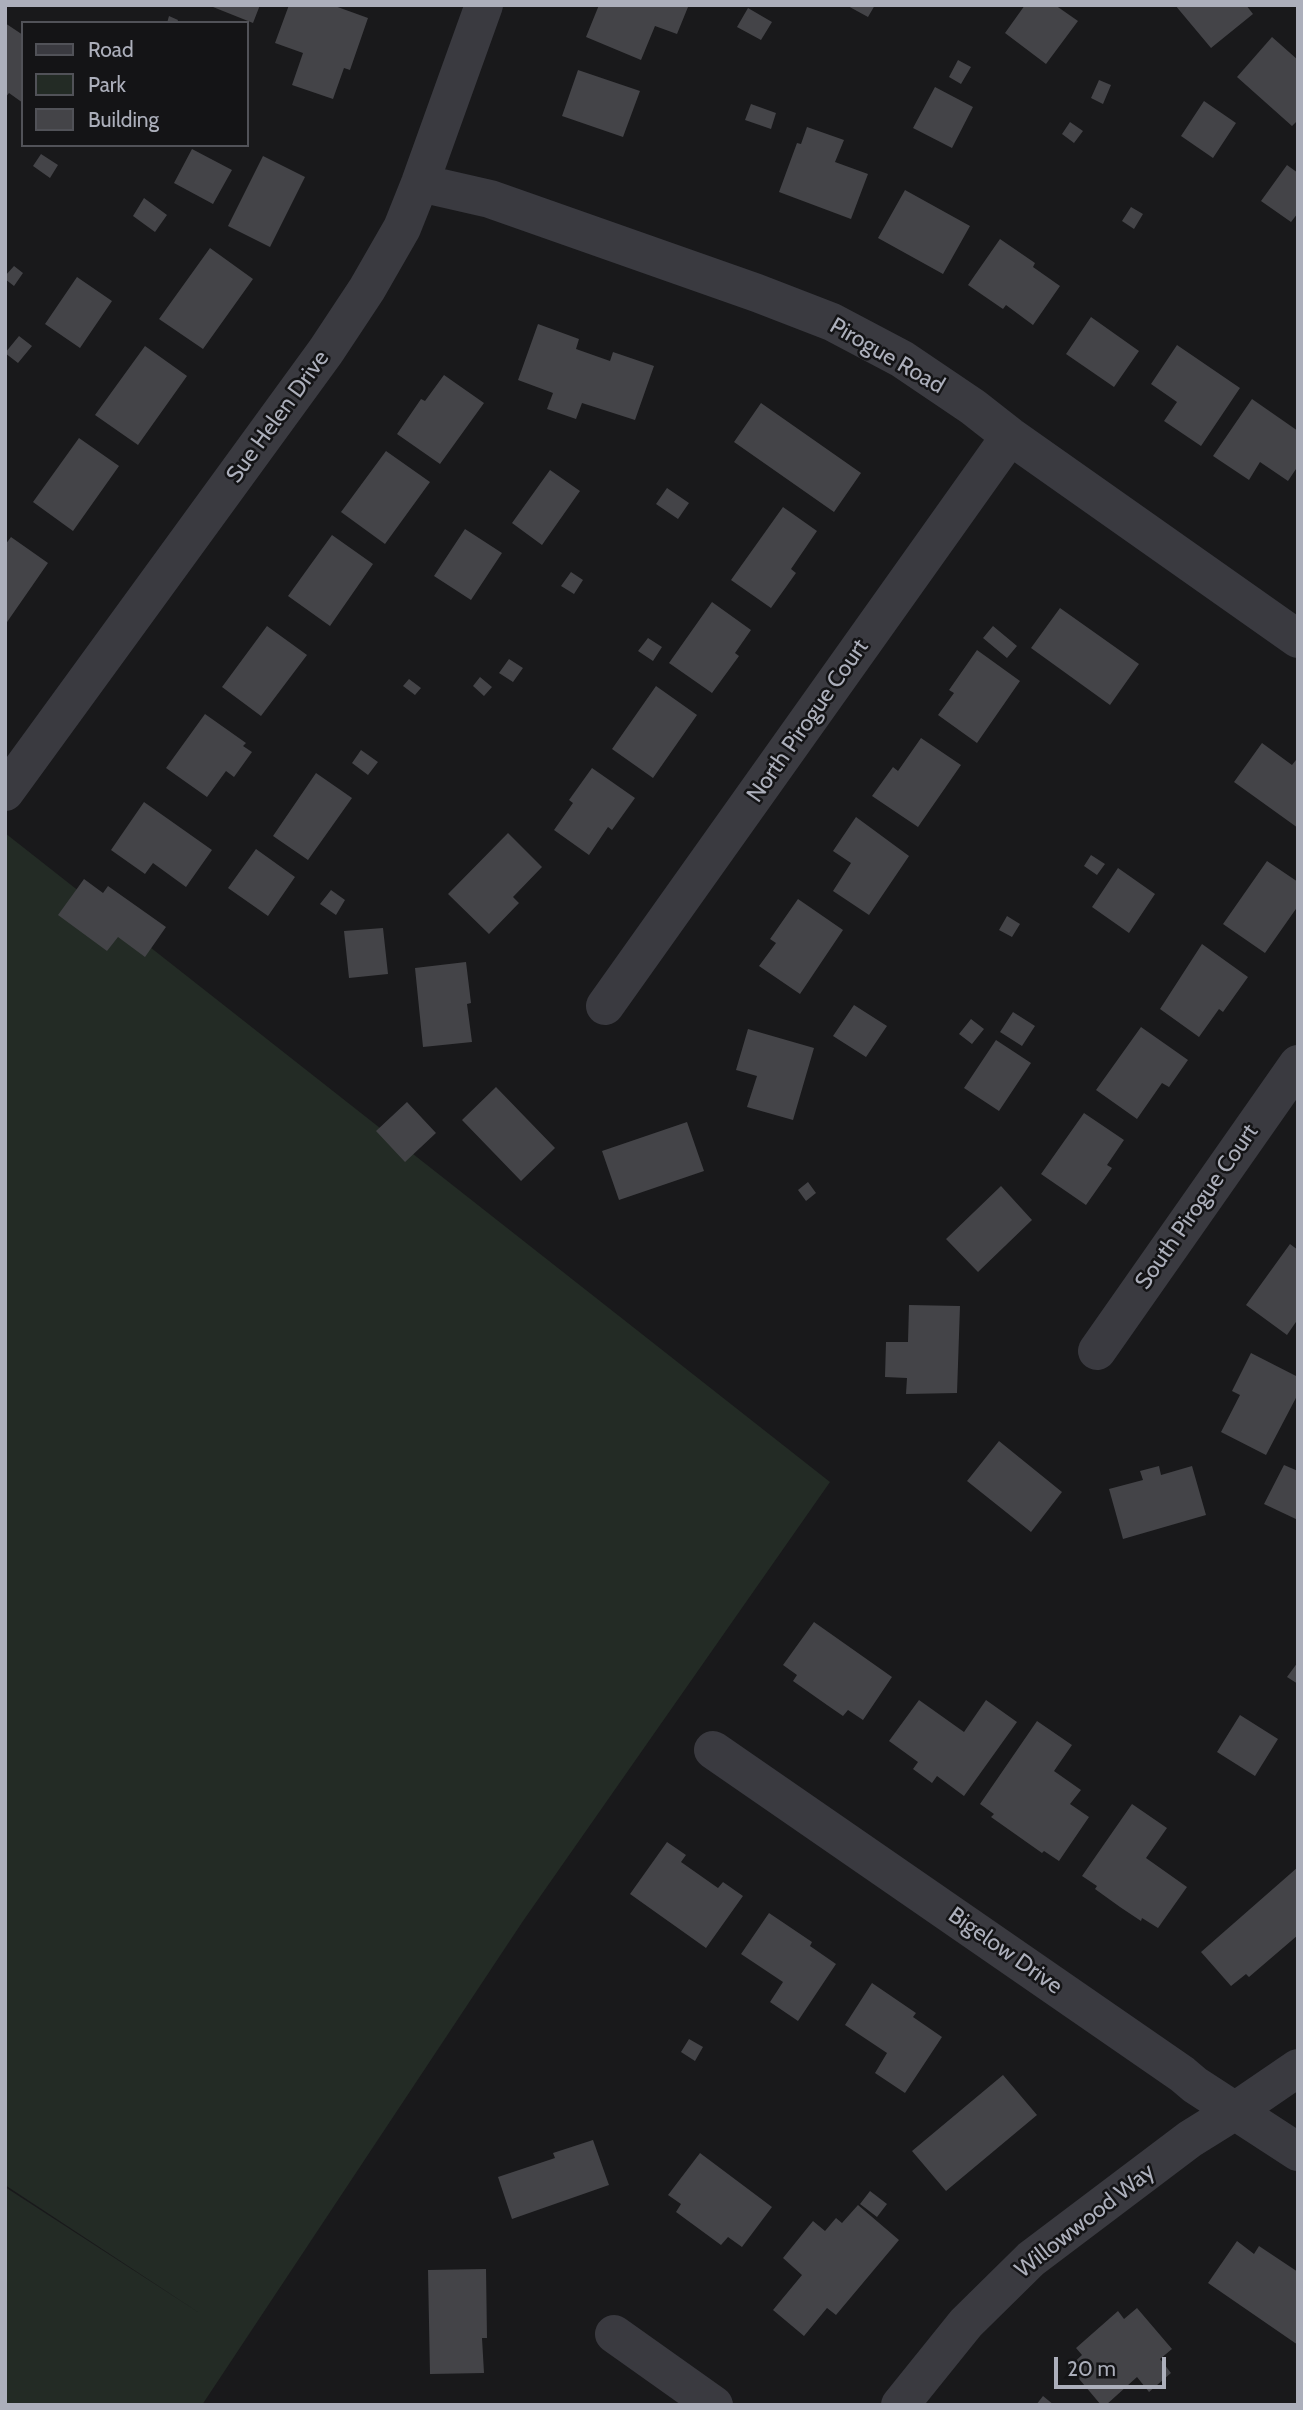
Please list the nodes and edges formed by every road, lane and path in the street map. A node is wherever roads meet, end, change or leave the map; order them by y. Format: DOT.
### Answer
graph roads {
  1 [pos="484,5"];
  2 [pos="421,183"];
  3 [pos="1010,436"];
  4 [pos="1298,639"];
  5 [pos="5,792"];
  6 [pos="605,1006"];
  7 [pos="1298,1064"];
  8 [pos="1097,1351"];
  9 [pos="713,1749"];
  10 [pos="1298,2067"];
  11 [pos="1235,2111"];
  12 [pos="1298,2152"];
  13 [pos="614,2334"];
  14 [pos="714,2405"];
  15 [pos="900,2405"];
  1 -- 2 [label="street, Sue Helen Drive"];
  2 -- 3 [label="street, Pirogue Road"];
  2 -- 5 [label="street, Sue Helen Drive"];
  3 -- 4 [label="street, Pirogue Road"];
  3 -- 6 [label="street, North Pirogue Court"];
  7 -- 8 [label="street, South Pirogue Court"];
  9 -- 11 [label="street, Bigelow Drive"];
  10 -- 11 [label="street, Willowwood Way"];
  11 -- 12 [label="street, Bigelow Drive"];
  11 -- 15 [label="street, Willowwood Way"];
  13 -- 14 [label="street"];
}
